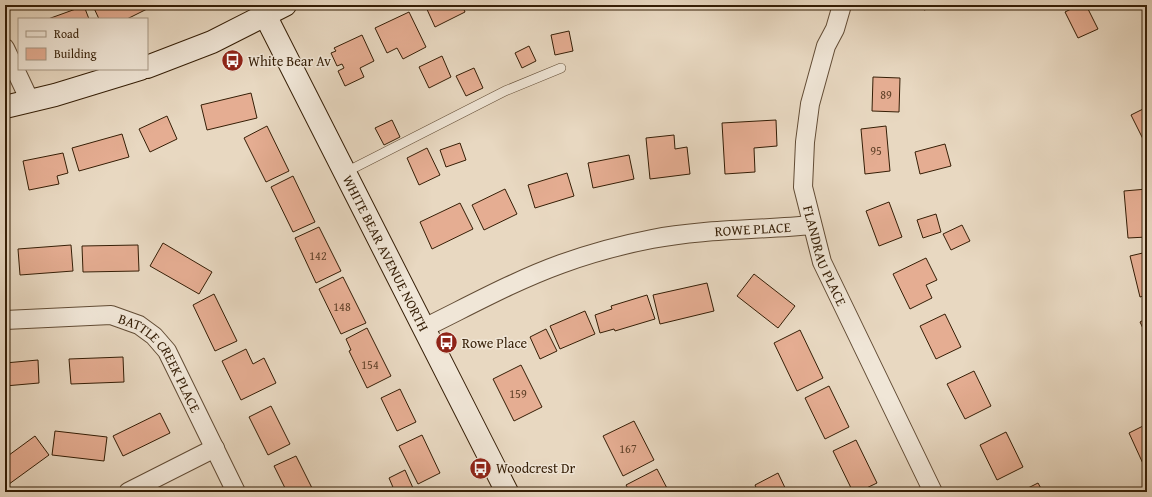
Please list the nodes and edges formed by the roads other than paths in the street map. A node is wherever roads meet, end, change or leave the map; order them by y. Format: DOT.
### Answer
graph roads {
  1 [pos="285,5"];
  2 [pos="842,5"];
  3 [pos="263,10"];
  4 [pos="5,48"];
  5 [pos="148,67"];
  6 [pos="561,68"];
  7 [pos="137,70"];
  8 [pos="30,101"];
  9 [pos="5,107"];
  10 [pos="344,173"];
  11 [pos="812,226"];
  12 [pos="5,320"];
  13 [pos="424,328"];
  14 [pos="215,448"];
  15 [pos="128,492"];
  16 [pos="236,492"];
  17 [pos="505,492"];
  18 [pos="933,492"];
  1 -- 3 [label="street"];
  2 -- 11 [label="street, FLANDRAU PLACE"];
  3 -- 5 [label="street"];
  3 -- 10 [label="street, WHITE BEAR AVENUE NORTH"];
  4 -- 8 [label="street"];
  6 -- 10 [label="lane"];
  7 -- 8 [label="street"];
  8 -- 9 [label="street"];
  10 -- 13 [label="street, WHITE BEAR AVENUE NORTH"];
  11 -- 13 [label="street, ROWE PLACE"];
  11 -- 18 [label="street, FLANDRAU PLACE"];
  12 -- 14 [label="street, BATTLE CREEK PLACE"];
  13 -- 17 [label="street, WHITE BEAR AVENUE NORTH"];
  14 -- 15 [label="street"];
  14 -- 16 [label="street, BATTLE CREEK PLACE"];
}
